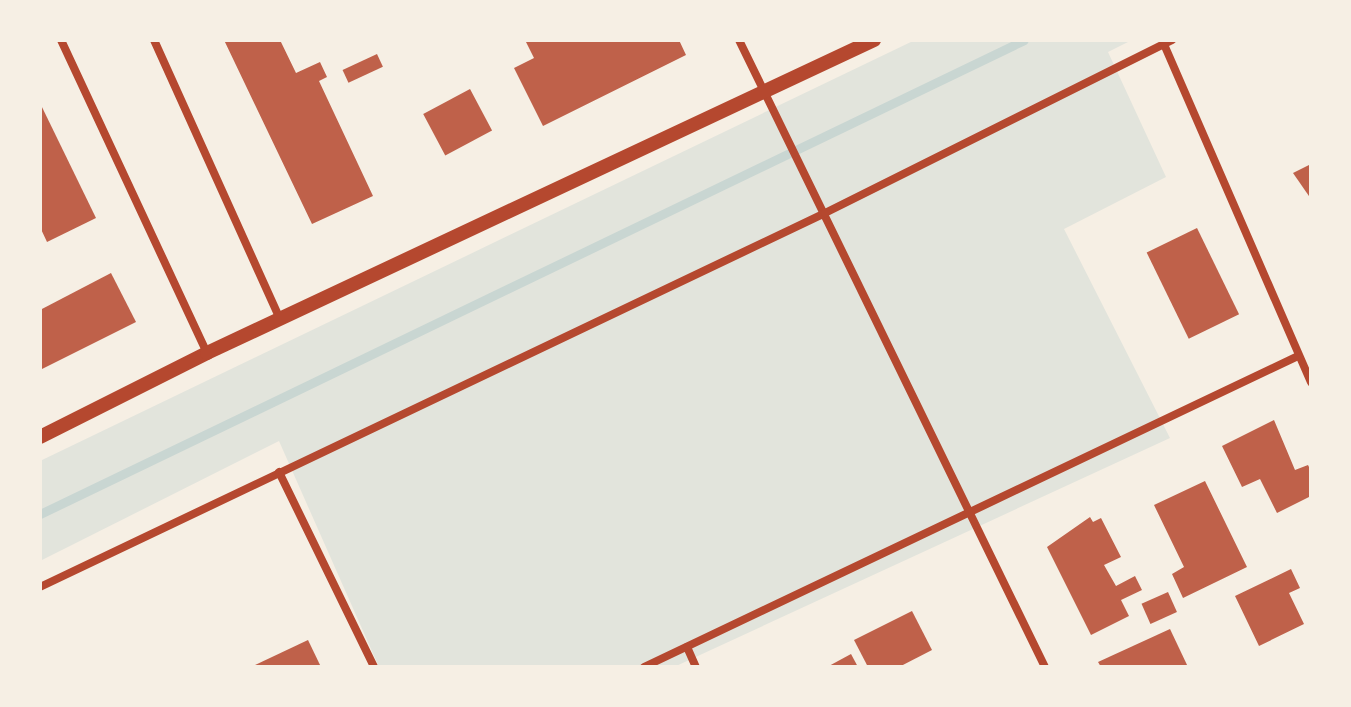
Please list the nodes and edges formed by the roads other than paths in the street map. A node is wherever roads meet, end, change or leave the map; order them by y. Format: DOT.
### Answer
graph roads {
  1 [pos="61,40"];
  2 [pos="154,40"];
  3 [pos="739,40"];
  4 [pos="874,40"];
  5 [pos="1166,41"];
  6 [pos="765,94"];
  7 [pos="825,213"];
  8 [pos="280,319"];
  9 [pos="207,353"];
  10 [pos="1298,356"];
  11 [pos="1311,382"];
  12 [pos="40,437"];
  13 [pos="279,472"];
  14 [pos="969,512"];
  15 [pos="40,587"];
  16 [pos="687,647"];
  17 [pos="374,667"];
  18 [pos="644,667"];
  19 [pos="696,667"];
  20 [pos="1045,667"];
  1 -- 9 [label="street"];
  2 -- 8 [label="street"];
  3 -- 6 [label="street"];
  4 -- 6 [label="street"];
  5 -- 7 [label="street"];
  5 -- 10 [label="street"];
  6 -- 7 [label="street"];
  6 -- 8 [label="street"];
  7 -- 13 [label="street"];
  7 -- 14 [label="street"];
  8 -- 9 [label="street"];
  9 -- 12 [label="street"];
  10 -- 11 [label="street"];
  10 -- 14 [label="street"];
  13 -- 15 [label="street"];
  13 -- 17 [label="street"];
  14 -- 16 [label="street"];
  14 -- 20 [label="street"];
  16 -- 18 [label="street"];
  16 -- 19 [label="street"];
}
